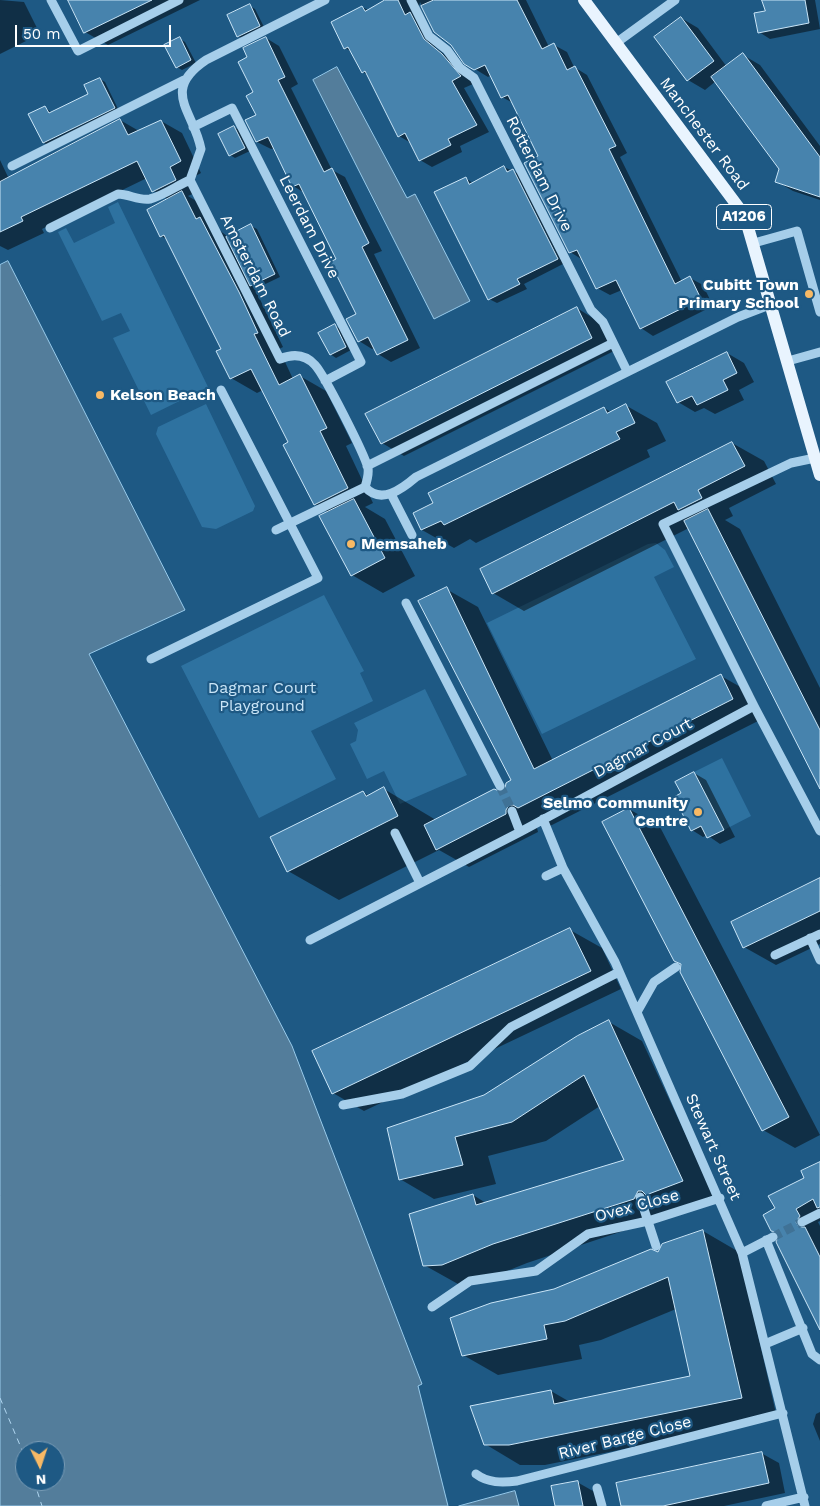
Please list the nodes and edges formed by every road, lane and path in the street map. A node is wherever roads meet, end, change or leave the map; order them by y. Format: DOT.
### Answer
graph roads {
  1 [pos="51,0"];
  2 [pos="179,0"];
  3 [pos="325,0"];
  4 [pos="411,0"];
  5 [pos="675,0"];
  6 [pos="586,1"];
  7 [pos="616,43"];
  8 [pos="184,80"];
  9 [pos="193,127"];
  10 [pos="12,166"];
  11 [pos="190,180"];
  12 [pos="50,228"];
  13 [pos="754,243"];
  14 [pos="772,304"];
  15 [pos="820,312"];
  16 [pos="614,343"];
  17 [pos="820,352"];
  18 [pos="788,361"];
  19 [pos="627,371"];
  20 [pos="326,382"];
  21 [pos="221,390"];
  22 [pos="815,458"];
  23 [pos="367,466"];
  24 [pos="820,475"];
  25 [pos="365,487"];
  26 [pos="391,494"];
  27 [pos="290,524"];
  28 [pos="276,530"];
  29 [pos="412,535"];
  30 [pos="406,603"];
  31 [pos="151,659"];
  32 [pos="754,706"];
  33 [pos="500,786"];
  34 [pos="512,811"];
  35 [pos="543,819"];
  36 [pos="820,831"];
  37 [pos="520,832"];
  38 [pos="395,833"];
  39 [pos="563,868"];
  40 [pos="546,876"];
  41 [pos="420,883"];
  42 [pos="820,934"];
  43 [pos="810,938"];
  44 [pos="310,940"];
  45 [pos="775,955"];
  46 [pos="820,960"];
  47 [pos="676,967"];
  48 [pos="619,972"];
  49 [pos="637,1012"];
  50 [pos="342,1105"];
  51 [pos="640,1198"];
  52 [pos="720,1198"];
  53 [pos="820,1213"];
  54 [pos="648,1221"];
  55 [pos="802,1222"];
  56 [pos="656,1246"];
  57 [pos="742,1253"];
  58 [pos="432,1307"];
  59 [pos="803,1328"];
  60 [pos="765,1344"];
  61 [pos="820,1360"];
  62 [pos="783,1413"];
  63 [pos="476,1474"];
  64 [pos="597,1488"];
  65 [pos="804,1501"];
  66 [pos="602,1506"];
  67 [pos="766,1506"];
  1 -- 2 [label="street"];
  3 -- 8 [label="street"];
  4 -- 16 [label="street, Rotterdam Drive"];
  5 -- 7 [label="street"];
  6 -- 7 [label="main road, Manchester Road / A1206"];
  7 -- 13 [label="main road, Manchester Road / A1206"];
  8 -- 9 [label="street"];
  8 -- 10 [label="street"];
  9 -- 11 [label="street"];
  9 -- 20 [label="street, Leerdam Drive"];
  11 -- 12 [label="street"];
  11 -- 20 [label="street, Amsterdam Road"];
  13 -- 14 [label="main road, Manchester Road / A1206"];
  13 -- 15 [label="street"];
  14 -- 18 [label="main road, Manchester Road / A1206"];
  14 -- 19 [label="street"];
  16 -- 19 [label="street, Rotterdam Drive"];
  16 -- 23 [label="street"];
  17 -- 18 [label="street"];
  18 -- 22 [label="main road, Manchester Road / A1206"];
  19 -- 26 [label="street"];
  20 -- 23 [label="street, Amsterdam Road"];
  21 -- 27 [label="street"];
  22 -- 24 [label="main road, Manchester Road / A1206"];
  22 -- 32 [label="street"];
  23 -- 25 [label="street"];
  25 -- 26 [label="street"];
  25 -- 27 [label="street"];
  26 -- 29 [label="street"];
  27 -- 28 [label="street"];
  27 -- 31 [label="street"];
  30 -- 33 [label="street"];
  32 -- 35 [label="street, Dagmar Court"];
  32 -- 36 [label="street"];
  34 -- 37 [label="street"];
  35 -- 37 [label="street, Dagmar Court"];
  35 -- 39 [label="street, Stewart Street"];
  37 -- 41 [label="street, Dagmar Court"];
  38 -- 41 [label="street"];
  39 -- 40 [label="street"];
  39 -- 48 [label="street, Stewart Street"];
  41 -- 44 [label="street, Dagmar Court"];
  42 -- 43 [label="street"];
  43 -- 45 [label="street"];
  43 -- 46 [label="street"];
  47 -- 49 [label="street"];
  48 -- 49 [label="street, Stewart Street"];
  48 -- 50 [label="street"];
  49 -- 52 [label="street, Stewart Street"];
  51 -- 54 [label="street"];
  52 -- 54 [label="street, Ovex Close"];
  52 -- 57 [label="street, Stewart Street"];
  53 -- 55 [label="street"];
  54 -- 56 [label="street"];
  54 -- 58 [label="street, Ovex Close"];
  57 -- 59 [label="street"];
  57 -- 60 [label="street, Stewart Street"];
  59 -- 60 [label="street"];
  59 -- 61 [label="street"];
  60 -- 62 [label="street, Stewart Street"];
  62 -- 63 [label="street, River Barge Close"];
  62 -- 65 [label="street, Stewart Street"];
  64 -- 66 [label="street"];
  65 -- 67 [label="street"];
}
